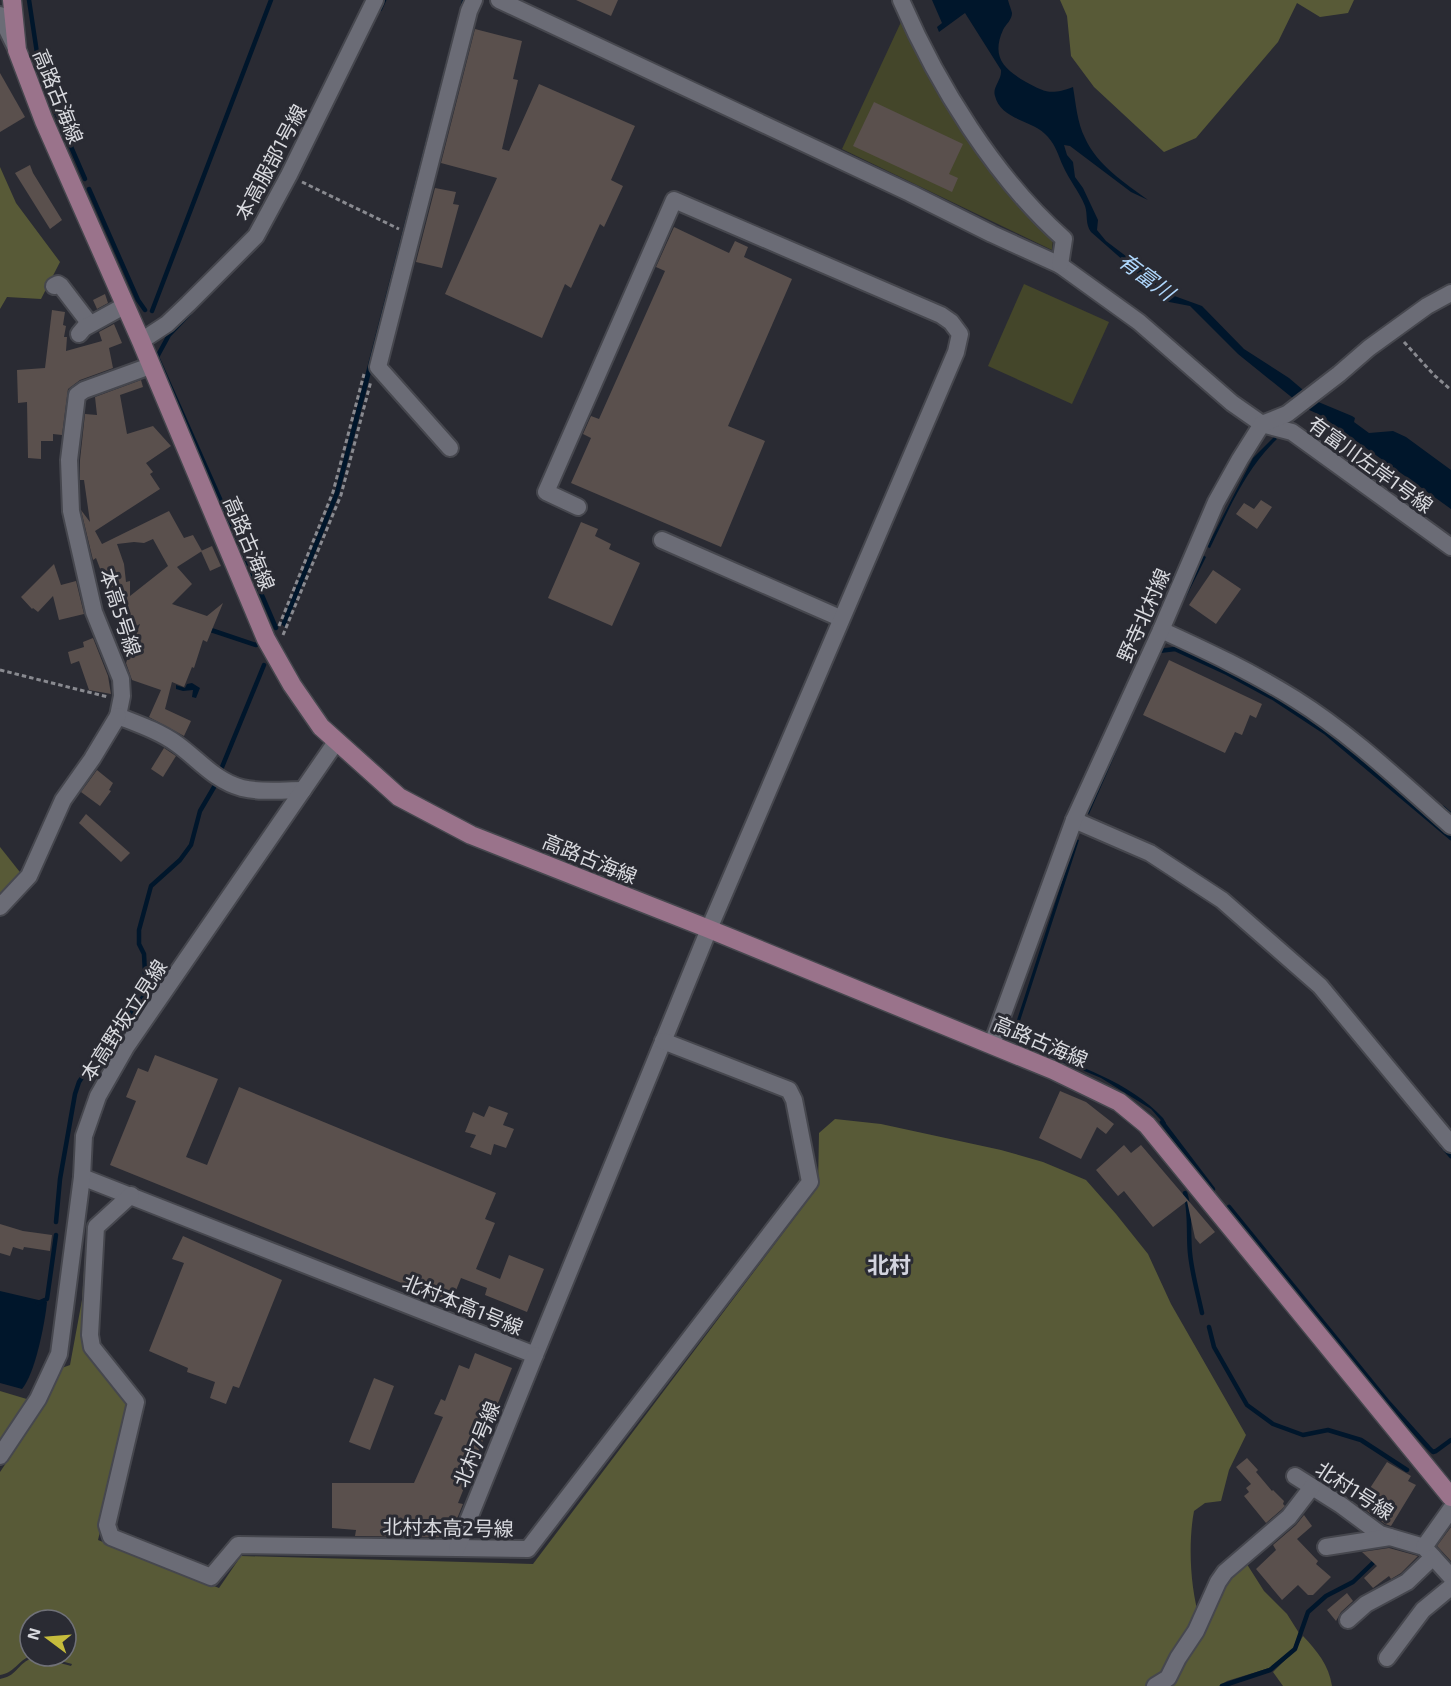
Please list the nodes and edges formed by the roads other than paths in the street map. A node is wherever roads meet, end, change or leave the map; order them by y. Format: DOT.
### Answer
graph roads {
  1 [pos="12,0"];
  2 [pos="375,0"];
  3 [pos="474,0"];
  4 [pos="499,0"];
  5 [pos="901,0"];
  6 [pos="0,15"];
  7 [pos="17,50"];
  8 [pos="1060,265"];
  9 [pos="54,286"];
  10 [pos="1451,293"];
  11 [pos="124,306"];
  12 [pos="141,341"];
  13 [pos="150,366"];
  14 [pos="1262,424"];
  15 [pos="450,448"];
  16 [pos="578,507"];
  17 [pos="662,540"];
  18 [pos="1451,548"];
  19 [pos="840,618"];
  20 [pos="1161,630"];
  21 [pos="119,708"];
  22 [pos="336,742"];
  23 [pos="303,790"];
  24 [pos="1074,820"];
  25 [pos="1451,826"];
  26 [pos="0,906"];
  27 [pos="708,929"];
  28 [pos="663,1041"];
  29 [pos="992,1044"];
  30 [pos="1451,1144"];
  31 [pos="82,1177"];
  32 [pos="131,1195"];
  33 [pos="535,1355"];
  34 [pos="0,1456"];
  35 [pos="1295,1476"];
  36 [pos="1312,1487"];
  37 [pos="1451,1497"];
  38 [pos="1451,1509"];
  39 [pos="1391,1537"];
  40 [pos="1326,1547"];
  41 [pos="457,1548"];
  42 [pos="1429,1552"];
  43 [pos="1451,1577"];
  44 [pos="1451,1587"];
  45 [pos="1348,1620"];
  46 [pos="1387,1658"];
  47 [pos="1165,1683"];
  1 -- 7 [label="main road, 高路古海線"];
  2 -- 12 [label="street, 本高服部1号線"];
  3 -- 15 [label="street"];
  4 -- 8 [label="street"];
  5 -- 8 [label="street"];
  6 -- 7 [label="street"];
  7 -- 11 [label="main road, 高路古海線"];
  8 -- 14 [label="street"];
  9 -- 11 [label="street"];
  10 -- 14 [label="street"];
  11 -- 12 [label="main road, 高路古海線"];
  12 -- 13 [label="main road, 高路古海線"];
  13 -- 21 [label="street, 本高5号線"];
  13 -- 22 [label="main road, 高路古海線"];
  14 -- 18 [label="street, 有富川左岸1号線"];
  14 -- 20 [label="street, 野寺北村線"];
  16 -- 19 [label="street, 北村本高1号線"];
  17 -- 19 [label="street"];
  19 -- 27 [label="street, 北村本高1号線"];
  20 -- 24 [label="street, 野寺北村線"];
  20 -- 25 [label="street"];
  21 -- 23 [label="street"];
  21 -- 26 [label="street"];
  22 -- 23 [label="street, 本高野坂立見線"];
  22 -- 27 [label="main road, 高路古海線"];
  23 -- 31 [label="street, 本高野坂立見線"];
  24 -- 29 [label="street, 野寺北村線"];
  24 -- 30 [label="street"];
  27 -- 28 [label="street, 北村本高1号線"];
  27 -- 29 [label="main road, 高路古海線"];
  28 -- 33 [label="street, 北村本高1号線"];
  28 -- 41 [label="street, 北村本高2号線"];
  29 -- 37 [label="main road, 高路古海線"];
  31 -- 32 [label="street, 北村本高1号線"];
  31 -- 34 [label="street, 本高野坂立見線"];
  32 -- 33 [label="street, 北村本高1号線"];
  32 -- 41 [label="street, 北村本高2号線"];
  33 -- 41 [label="street, 北村7号線"];
  35 -- 36 [label="street, 北村1号線"];
  36 -- 39 [label="street, 北村1号線"];
  36 -- 47 [label="street"];
  38 -- 42 [label="street"];
  39 -- 40 [label="street"];
  39 -- 42 [label="street, 北村1号線"];
  42 -- 43 [label="street"];
  42 -- 45 [label="street"];
  44 -- 46 [label="street"];
}
